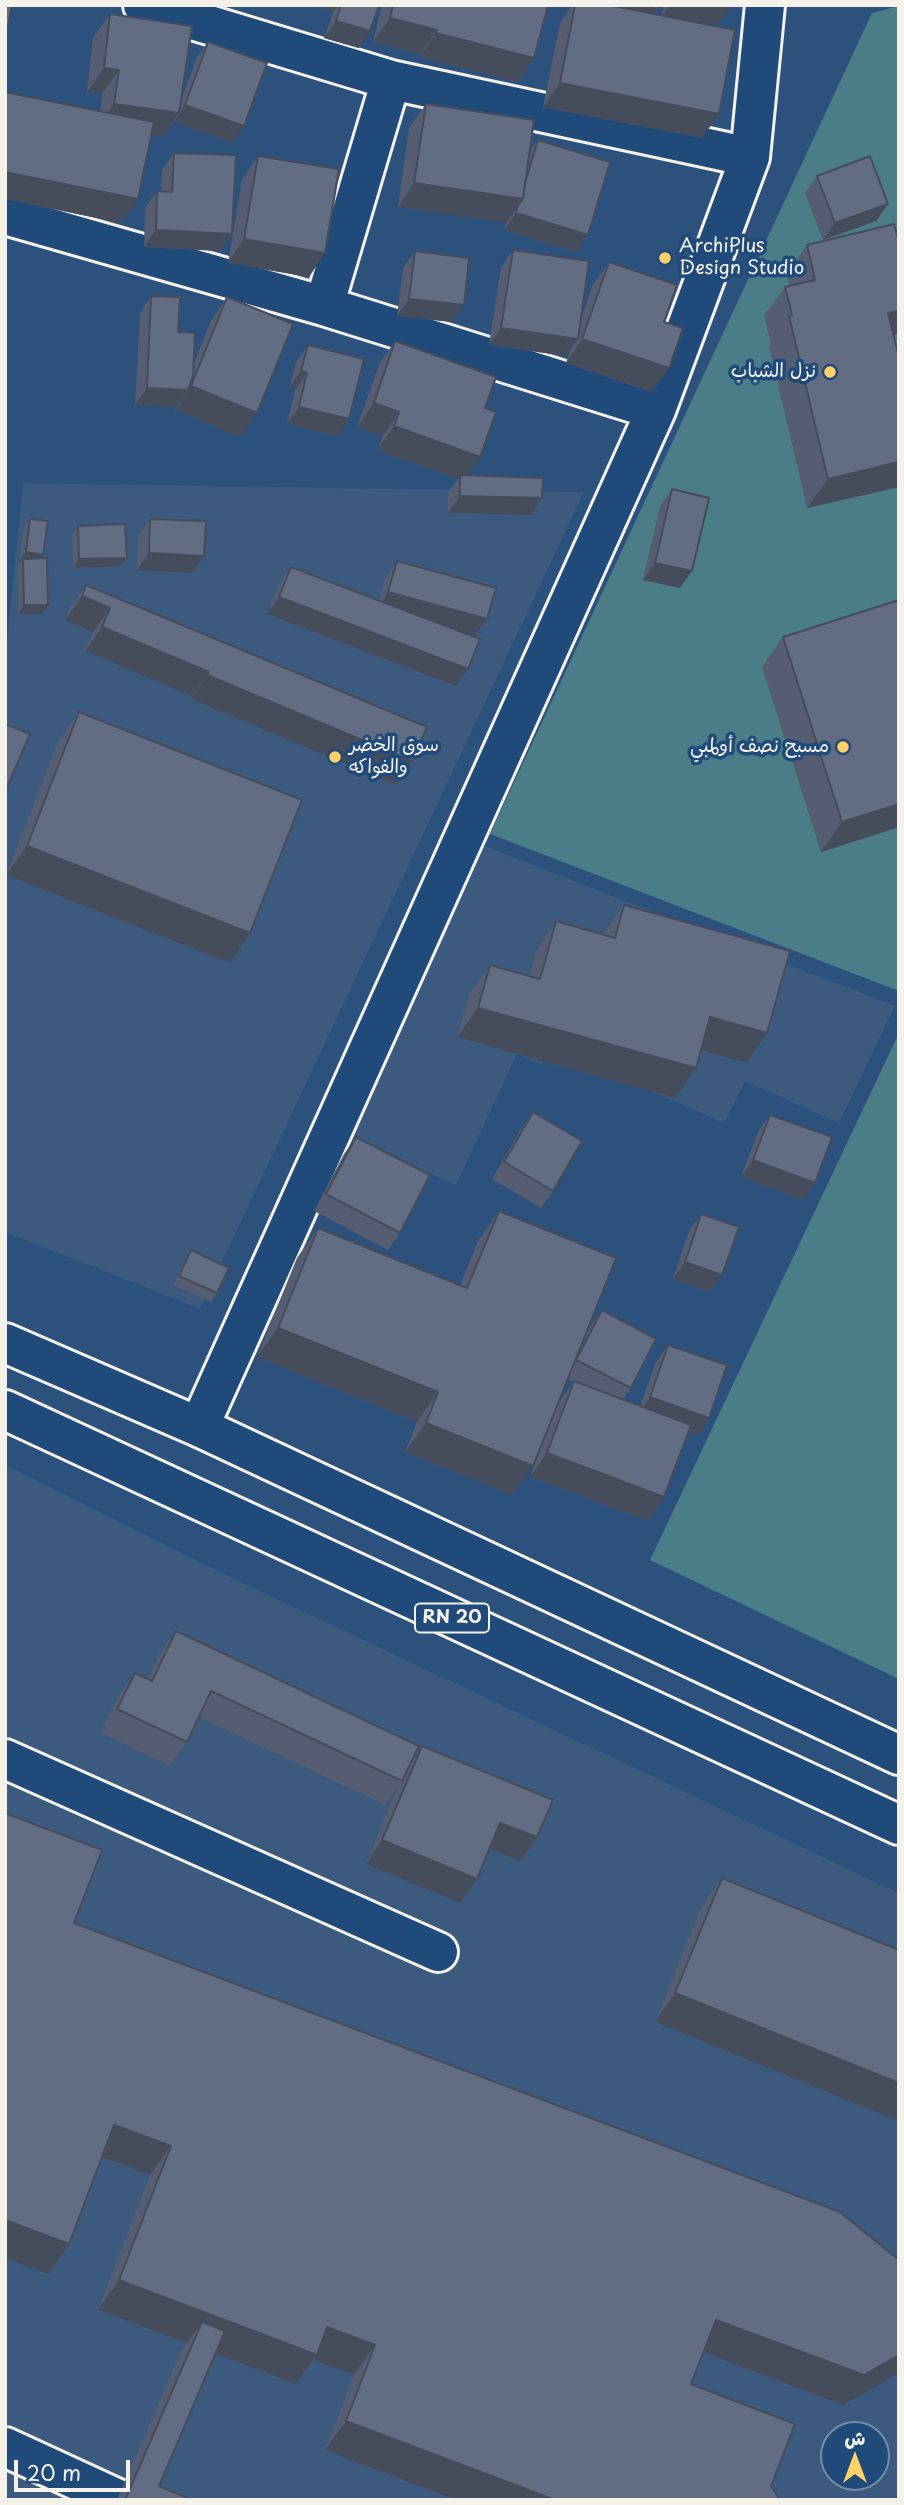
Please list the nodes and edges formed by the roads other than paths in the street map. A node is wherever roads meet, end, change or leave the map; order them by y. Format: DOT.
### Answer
graph roads {
  1 [pos="765,5"];
  2 [pos="150,6"];
  3 [pos="391,80"];
  4 [pos="750,157"];
  5 [pos="5,215"];
  6 [pos="324,306"];
  7 [pos="656,410"];
  8 [pos="5,1343"];
  9 [pos="5,1410"];
  10 [pos="199,1427"];
  11 [pos="899,1755"];
  12 [pos="5,1759"];
  13 [pos="899,1825"];
  14 [pos="438,1952"];
  15 [pos="5,2447"];
  16 [pos="120,2500"];
  1 -- 4 [label="main road"];
  2 -- 3 [label="main road"];
  3 -- 4 [label="main road"];
  3 -- 6 [label="main road"];
  4 -- 7 [label="main road"];
  5 -- 6 [label="main road"];
  6 -- 7 [label="main road"];
  7 -- 10 [label="main road"];
  8 -- 10 [label="main road"];
  9 -- 13 [label="main road, RN 20"];
  10 -- 11 [label="main road"];
  12 -- 14 [label="main road"];
  15 -- 16 [label="main road"];
}
